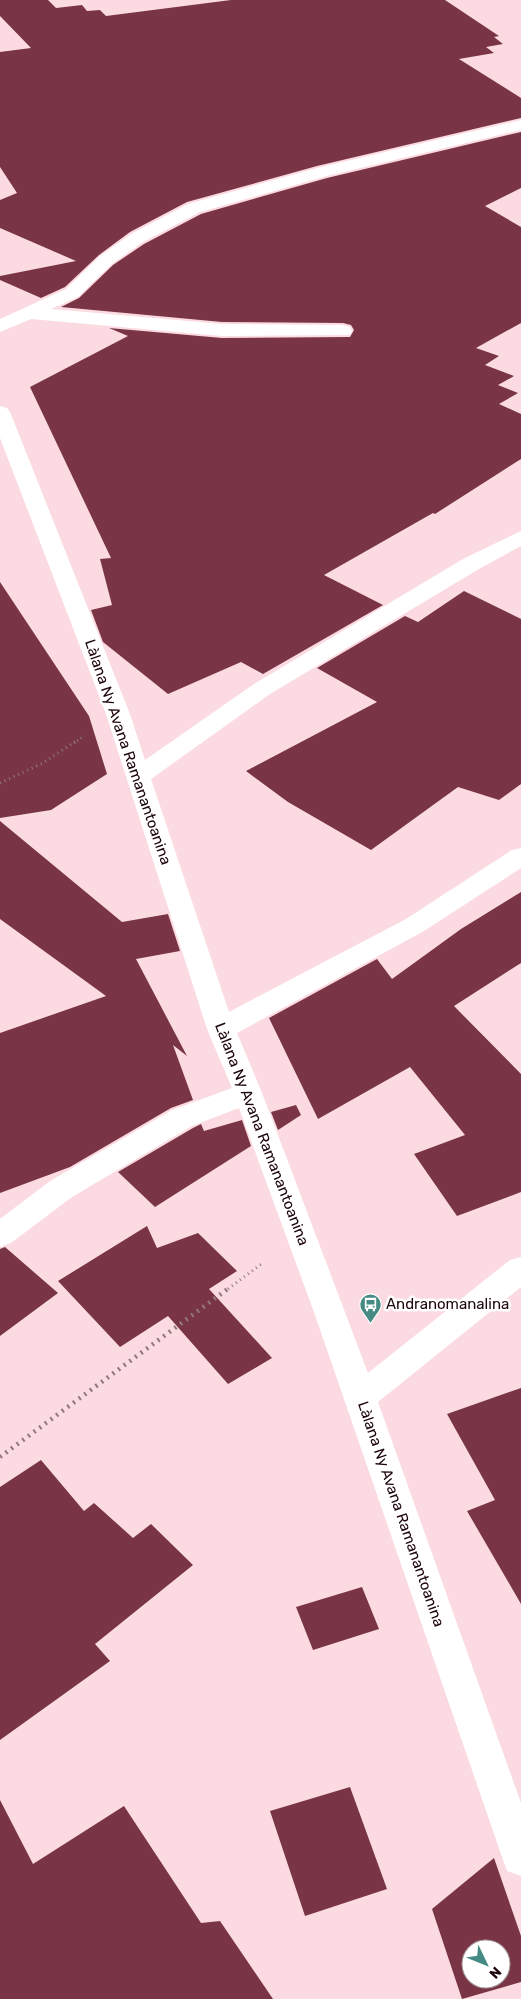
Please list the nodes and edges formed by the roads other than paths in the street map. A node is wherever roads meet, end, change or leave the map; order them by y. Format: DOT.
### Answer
graph roads {
  1 [pos="521,125"];
  2 [pos="31,313"];
  3 [pos="0,326"];
  4 [pos="343,331"];
  5 [pos="0,412"];
  6 [pos="521,537"];
  7 [pos="139,776"];
  8 [pos="521,856"];
  9 [pos="221,1028"];
  10 [pos="248,1093"];
  11 [pos="0,1235"];
  12 [pos="521,1269"];
  13 [pos="360,1398"];
  14 [pos="521,1857"];
  1 -- 2 [label="street"];
  2 -- 3 [label="street"];
  2 -- 4 [label="street"];
  5 -- 7 [label="street, Làlana Ny Avana Ramanantoanina"];
  6 -- 7 [label="street"];
  7 -- 9 [label="street, Làlana Ny Avana Ramanantoanina"];
  8 -- 9 [label="street"];
  9 -- 10 [label="street, Làlana Ny Avana Ramanantoanina"];
  10 -- 11 [label="street"];
  10 -- 13 [label="street, Làlana Ny Avana Ramanantoanina"];
  12 -- 13 [label="street"];
  13 -- 14 [label="street, Làlana Ny Avana Ramanantoanina"];
}
